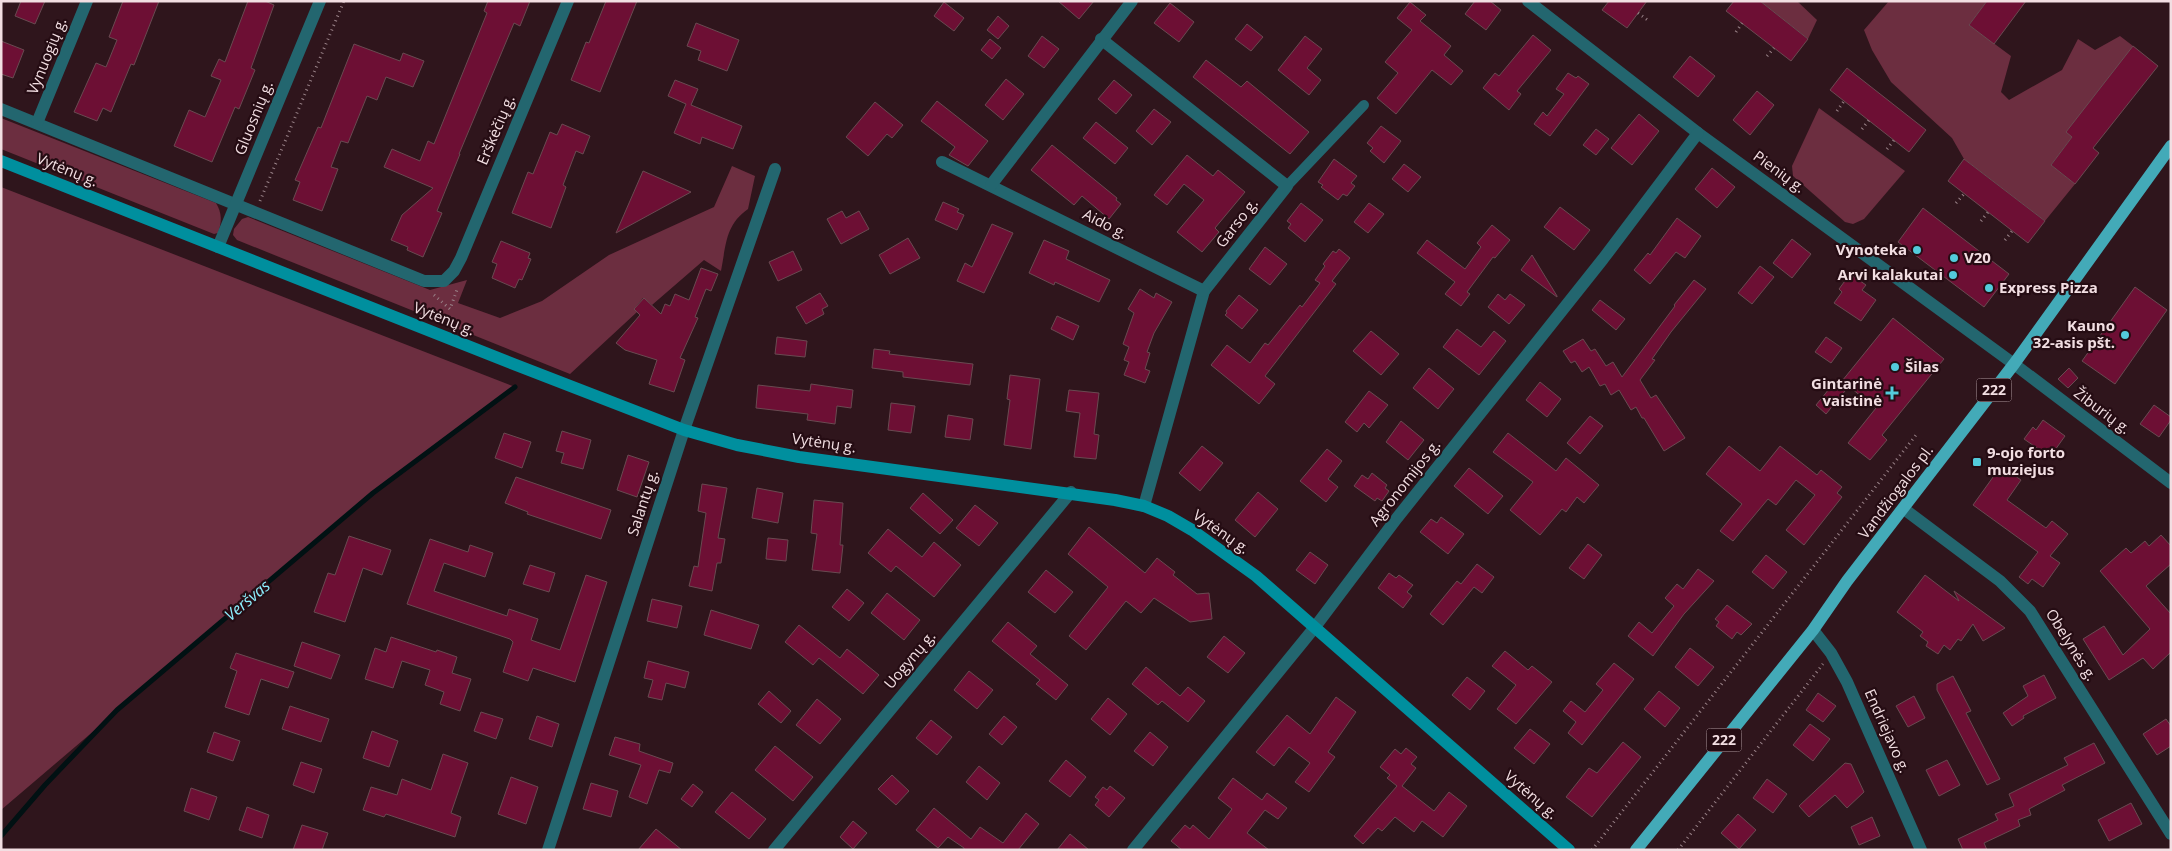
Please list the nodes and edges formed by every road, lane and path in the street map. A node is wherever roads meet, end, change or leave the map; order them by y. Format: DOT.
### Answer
graph roads {
  1 [pos="87,1"];
  2 [pos="320,1"];
  3 [pos="344,1"];
  4 [pos="568,1"];
  5 [pos="1132,1"];
  6 [pos="1528,1"];
  7 [pos="1638,13"];
  8 [pos="1649,21"];
  9 [pos="1742,23"];
  10 [pos="1736,32"];
  11 [pos="1102,39"];
  12 [pos="1774,48"];
  13 [pos="1768,56"];
  14 [pos="1844,101"];
  15 [pos="1364,106"];
  16 [pos="1,109"];
  17 [pos="1838,110"];
  18 [pos="1869,120"];
  19 [pos="37,124"];
  20 [pos="1862,129"];
  21 [pos="1698,133"];
  22 [pos="1894,140"];
  23 [pos="2171,146"];
  24 [pos="1886,148"];
  25 [pos="1,161"];
  26 [pos="942,162"];
  27 [pos="775,169"];
  28 [pos="991,185"];
  29 [pos="1287,186"];
  30 [pos="1964,194"];
  31 [pos="1956,203"];
  32 [pos="236,204"];
  33 [pos="256,212"];
  34 [pos="1988,212"];
  35 [pos="1981,221"];
  36 [pos="2012,231"];
  37 [pos="2005,240"];
  38 [pos="218,247"];
  39 [pos="1204,291"];
  40 [pos="2014,364"];
  41 [pos="684,430"];
  42 [pos="1916,435"];
  43 [pos="2171,483"];
  44 [pos="1071,492"];
  45 [pos="1144,506"];
  46 [pos="1904,509"];
  47 [pos="1315,627"];
  48 [pos="1812,630"];
  49 [pos="1831,653"];
  50 [pos="2171,834"];
  51 [pos="548,850"];
  52 [pos="774,850"];
  53 [pos="1133,850"];
  54 [pos="1569,850"];
  55 [pos="1592,850"];
  56 [pos="1636,850"];
  57 [pos="1678,850"];
  58 [pos="1921,850"];
  1 -- 19 [label="street, Vynuogių g."];
  2 -- 32 [label="street, Gluosnių g."];
  3 -- 33 [label="path"];
  4 -- 33 [label="street, Erškėčių g."];
  5 -- 11 [label="street"];
  6 -- 21 [label="street, Pienių g."];
  7 -- 8 [label="path"];
  9 -- 10 [label="path"];
  11 -- 28 [label="street"];
  11 -- 29 [label="street"];
  12 -- 13 [label="path"];
  14 -- 17 [label="path"];
  15 -- 29 [label="lane"];
  16 -- 19 [label="street"];
  18 -- 20 [label="path"];
  19 -- 32 [label="street"];
  21 -- 40 [label="street, Pienių g."];
  21 -- 47 [label="street, Agronomijos g."];
  22 -- 24 [label="path"];
  23 -- 40 [label="main road, Vandžiogalos pl. / 222"];
  25 -- 38 [label="main road, Vytėnų g."];
  26 -- 28 [label="street, Aido g."];
  27 -- 41 [label="street, Salantų g."];
  28 -- 39 [label="street, Aido g."];
  29 -- 39 [label="street, Garso g."];
  30 -- 31 [label="path"];
  32 -- 33 [label="street"];
  32 -- 38 [label="street, Gluosnių g."];
  34 -- 35 [label="path"];
  36 -- 37 [label="path"];
  38 -- 41 [label="main road, Vytėnų g."];
  39 -- 45 [label="street, Garso g."];
  40 -- 43 [label="street, Žiburių g."];
  40 -- 46 [label="main road, Vandžiogalos pl. / 222"];
  41 -- 44 [label="main road, Vytėnų g."];
  41 -- 51 [label="street, Salantų g."];
  42 -- 55 [label="path"];
  44 -- 45 [label="main road, Vytėnų g."];
  44 -- 52 [label="street, Uogynų g."];
  45 -- 47 [label="main road, Vytėnų g."];
  46 -- 48 [label="main road, Vandžiogalos pl. / 222"];
  46 -- 50 [label="street, Obelynės g."];
  47 -- 53 [label="street, Agronomijos g."];
  47 -- 54 [label="main road, Vytėnų g."];
  48 -- 49 [label="street, Endriejavo g."];
  48 -- 56 [label="main road, Vandžiogalos pl. / 222"];
  49 -- 57 [label="path"];
  49 -- 58 [label="street, Endriejavo g."];
}
